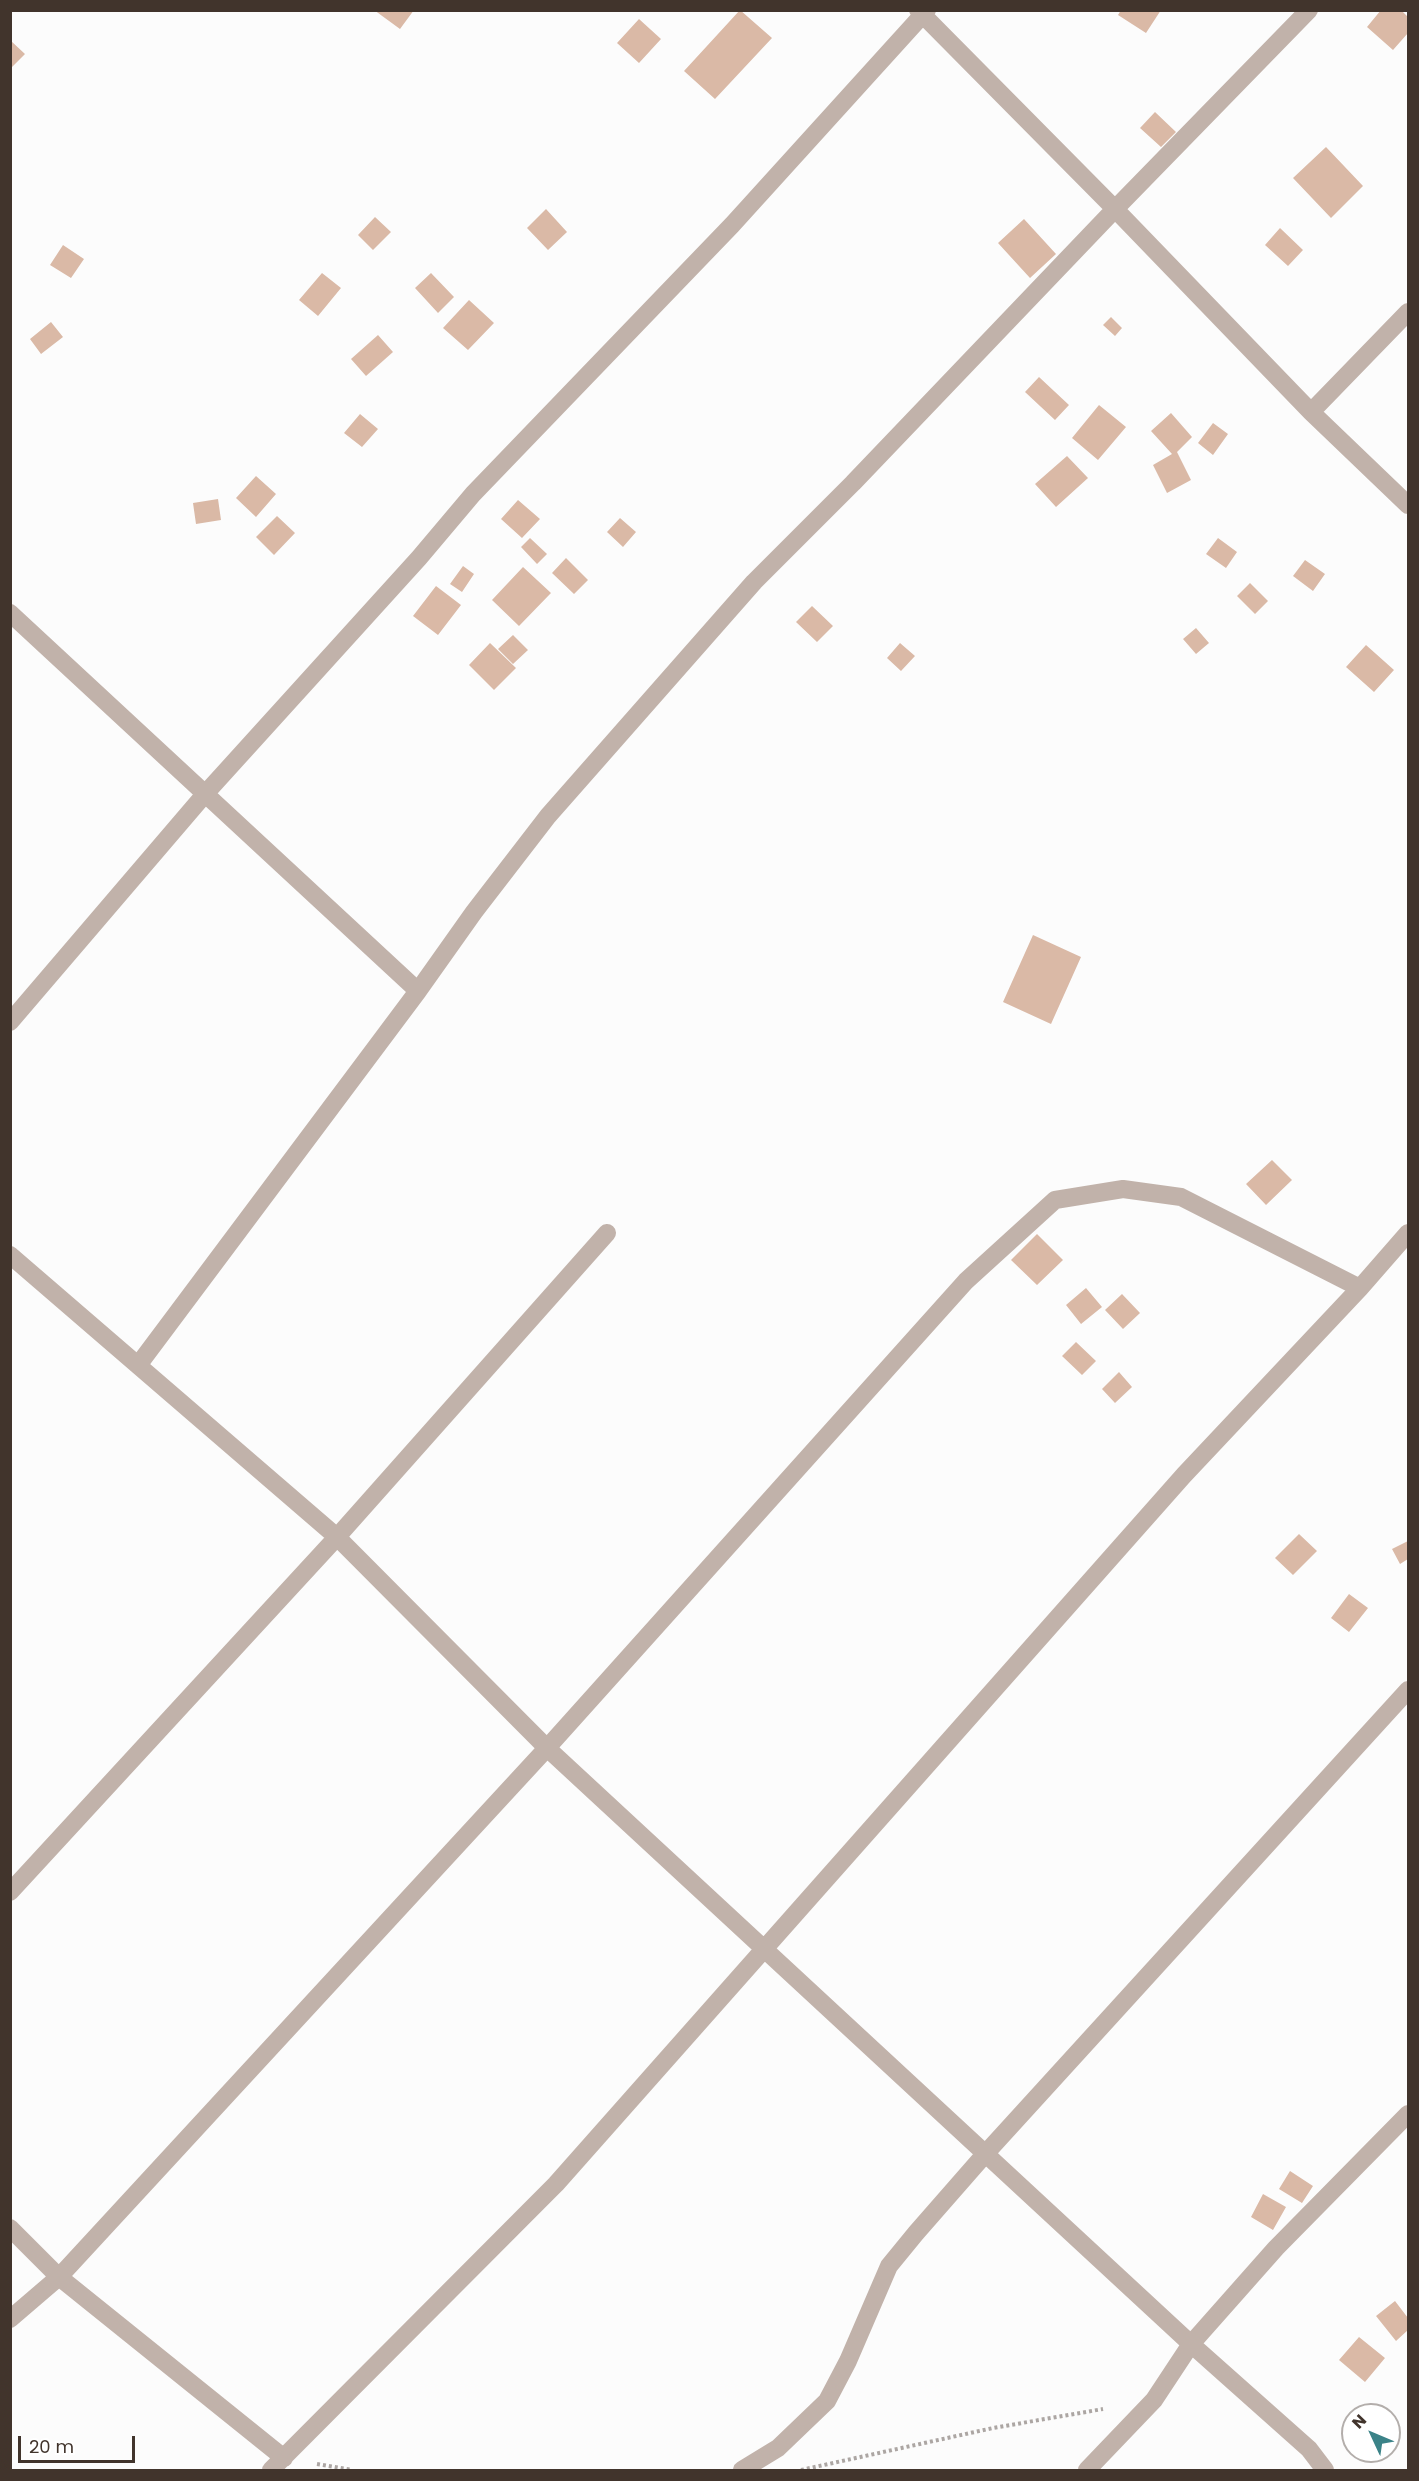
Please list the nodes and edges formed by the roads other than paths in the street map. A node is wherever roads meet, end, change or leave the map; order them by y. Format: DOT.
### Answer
graph roads {
  1 [pos="1309,10"];
  2 [pos="923,12"];
  3 [pos="1115,209"];
  4 [pos="1408,312"];
  5 [pos="1311,412"];
  6 [pos="1408,505"];
  7 [pos="10,613"];
  8 [pos="205,794"];
  9 [pos="418,991"];
  10 [pos="10,1022"];
  11 [pos="607,1233"];
  12 [pos="1408,1233"];
  13 [pos="10,1255"];
  14 [pos="1360,1288"];
  15 [pos="139,1364"];
  16 [pos="337,1537"];
  17 [pos="1408,1690"];
  18 [pos="547,1748"];
  19 [pos="10,1892"];
  20 [pos="765,1948"];
  21 [pos="1408,2114"];
  22 [pos="986,2153"];
  23 [pos="10,2228"];
  24 [pos="59,2277"];
  25 [pos="10,2319"];
  26 [pos="1191,2344"];
  27 [pos="278,2464"];
  28 [pos="742,2470"];
  29 [pos="1087,2470"];
  30 [pos="1325,2470"];
  1 -- 3 [label="street"];
  2 -- 3 [label="street"];
  2 -- 8 [label="street"];
  3 -- 5 [label="street"];
  3 -- 9 [label="street"];
  4 -- 5 [label="street"];
  5 -- 6 [label="street"];
  7 -- 8 [label="street"];
  8 -- 9 [label="street"];
  8 -- 10 [label="street"];
  9 -- 15 [label="street"];
  11 -- 16 [label="street"];
  12 -- 14 [label="street"];
  13 -- 15 [label="street"];
  14 -- 18 [label="street"];
  14 -- 20 [label="street"];
  15 -- 16 [label="street"];
  16 -- 18 [label="street"];
  16 -- 19 [label="street"];
  17 -- 22 [label="street"];
  18 -- 20 [label="street"];
  18 -- 24 [label="street"];
  20 -- 22 [label="street"];
  20 -- 27 [label="street"];
  21 -- 26 [label="street"];
  22 -- 26 [label="street"];
  22 -- 28 [label="street"];
  23 -- 24 [label="street"];
  24 -- 25 [label="street"];
  24 -- 27 [label="street"];
  26 -- 29 [label="street"];
  26 -- 30 [label="street"];
}
